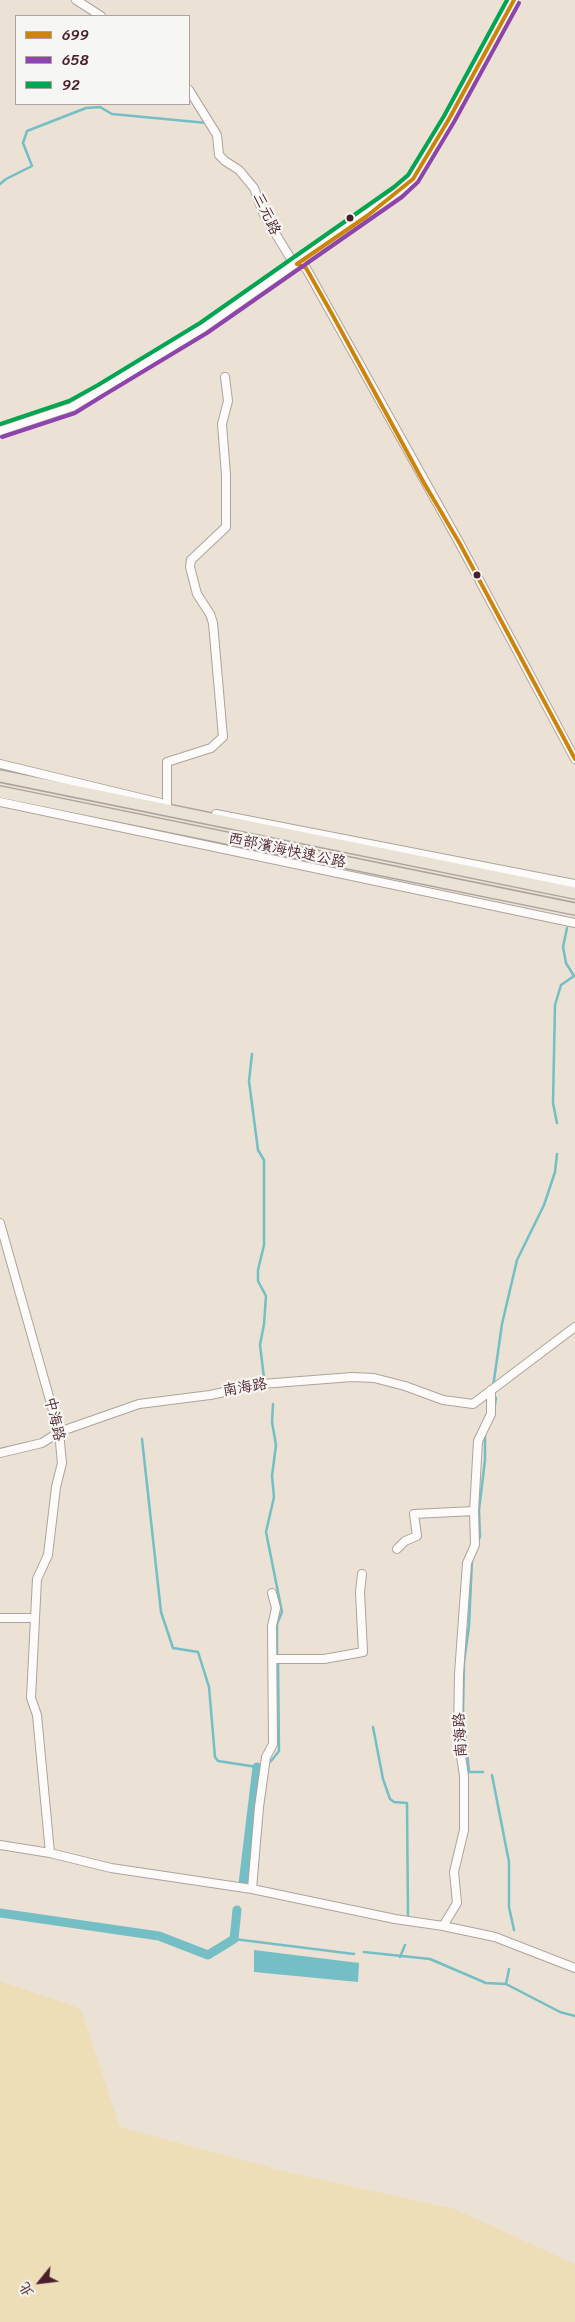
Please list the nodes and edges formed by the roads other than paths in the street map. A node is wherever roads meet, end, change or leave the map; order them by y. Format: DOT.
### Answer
graph roads {
  1 [pos="76,0"];
  2 [pos="514,0"];
  3 [pos="98,15"];
  4 [pos="190,92"];
  5 [pos="297,264"];
  6 [pos="225,377"];
  7 [pos="0,431"];
  8 [pos="575,759"];
  9 [pos="0,764"];
  10 [pos="0,776"];
  11 [pos="0,792"];
  12 [pos="0,802"];
  13 [pos="167,805"];
  14 [pos="575,884"];
  15 [pos="575,893"];
  16 [pos="575,910"];
  17 [pos="575,923"];
  18 [pos="0,1223"];
  19 [pos="575,1326"];
  20 [pos="491,1390"];
  21 [pos="59,1432"];
  22 [pos="0,1452"];
  23 [pos="474,1511"];
  24 [pos="397,1549"];
  25 [pos="362,1574"];
  26 [pos="272,1593"];
  27 [pos="0,1618"];
  28 [pos="35,1618"];
  29 [pos="273,1659"];
  30 [pos="0,1845"];
  31 [pos="50,1853"];
  32 [pos="252,1889"];
  33 [pos="443,1926"];
  34 [pos="575,1968"];
  1 -- 3 [label="street"];
  2 -- 5 [label="street"];
  4 -- 5 [label="street, 三元路"];
  5 -- 7 [label="street"];
  5 -- 8 [label="street, 三元路"];
  6 -- 13 [label="street"];
  9 -- 13 [label="street"];
  10 -- 15 [label="highway, 西部濱海快速公路"];
  11 -- 16 [label="highway, 西部濱海快速公路"];
  12 -- 17 [label="street"];
  13 -- 14 [label="street"];
  18 -- 21 [label="street, 中海路"];
  19 -- 20 [label="street, 南海路"];
  20 -- 21 [label="street, 南海路"];
  20 -- 23 [label="street, 南海路"];
  21 -- 22 [label="street, 南海路"];
  21 -- 28 [label="street, 中海路"];
  23 -- 24 [label="street"];
  23 -- 33 [label="street, 南海路"];
  25 -- 29 [label="street"];
  26 -- 29 [label="street"];
  27 -- 28 [label="street"];
  28 -- 31 [label="street, 中海路"];
  29 -- 32 [label="street"];
  30 -- 31 [label="street"];
  31 -- 32 [label="street"];
  32 -- 33 [label="street"];
  33 -- 34 [label="street"];
}
